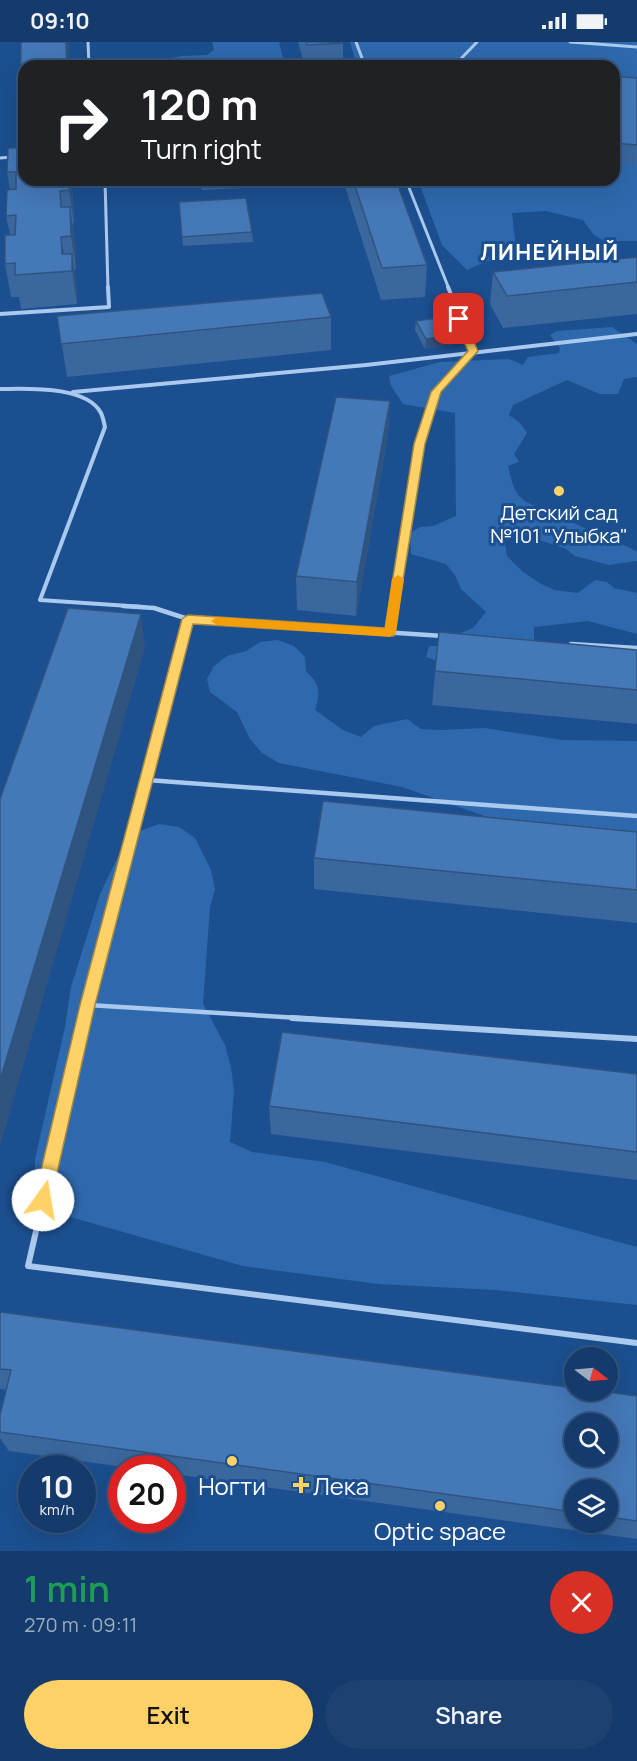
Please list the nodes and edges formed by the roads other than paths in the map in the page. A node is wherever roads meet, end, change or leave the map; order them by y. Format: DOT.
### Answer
graph roads {
  1 [pos="88,42"];
  2 [pos="356,42"];
  3 [pos="477,42"];
  4 [pos="570,42"];
  5 [pos="637,47"];
  6 [pos="89,60"];
  7 [pos="363,60"];
  8 [pos="460,60"];
  9 [pos="18,156"];
  10 [pos="0,158"];
  11 [pos="105,186"];
  12 [pos="408,186"];
  13 [pos="0,315"];
  14 [pos="637,334"];
  15 [pos="473,351"];
  16 [pos="0,389"];
  17 [pos="70,392"];
  18 [pos="188,619"];
  19 [pos="390,633"];
  20 [pos="449,636"];
  21 [pos="566,644"];
  22 [pos="637,648"];
  23 [pos="147,780"];
  24 [pos="637,816"];
  25 [pos="88,1005"];
  26 [pos="637,1039"];
  27 [pos="637,1343"];
  1 -- 6 [label="lane"];
  2 -- 7 [label="lane"];
  3 -- 8 [label="lane"];
  4 -- 5 [label="lane"];
  9 -- 10 [label="lane"];
  11 -- 13 [label="lane"];
  12 -- 15 [label="lane"];
  14 -- 15 [label="lane"];
  15 -- 17 [label="lane"];
  15 -- 19 [label="lane"];
  16 -- 17 [label="lane"];
  17 -- 18 [label="lane"];
  18 -- 19 [label="lane"];
  18 -- 23 [label="lane"];
  19 -- 20 [label="lane"];
  21 -- 22 [label="lane"];
  23 -- 24 [label="lane"];
  23 -- 25 [label="lane"];
  25 -- 26 [label="lane"];
  25 -- 27 [label="lane"];
}
